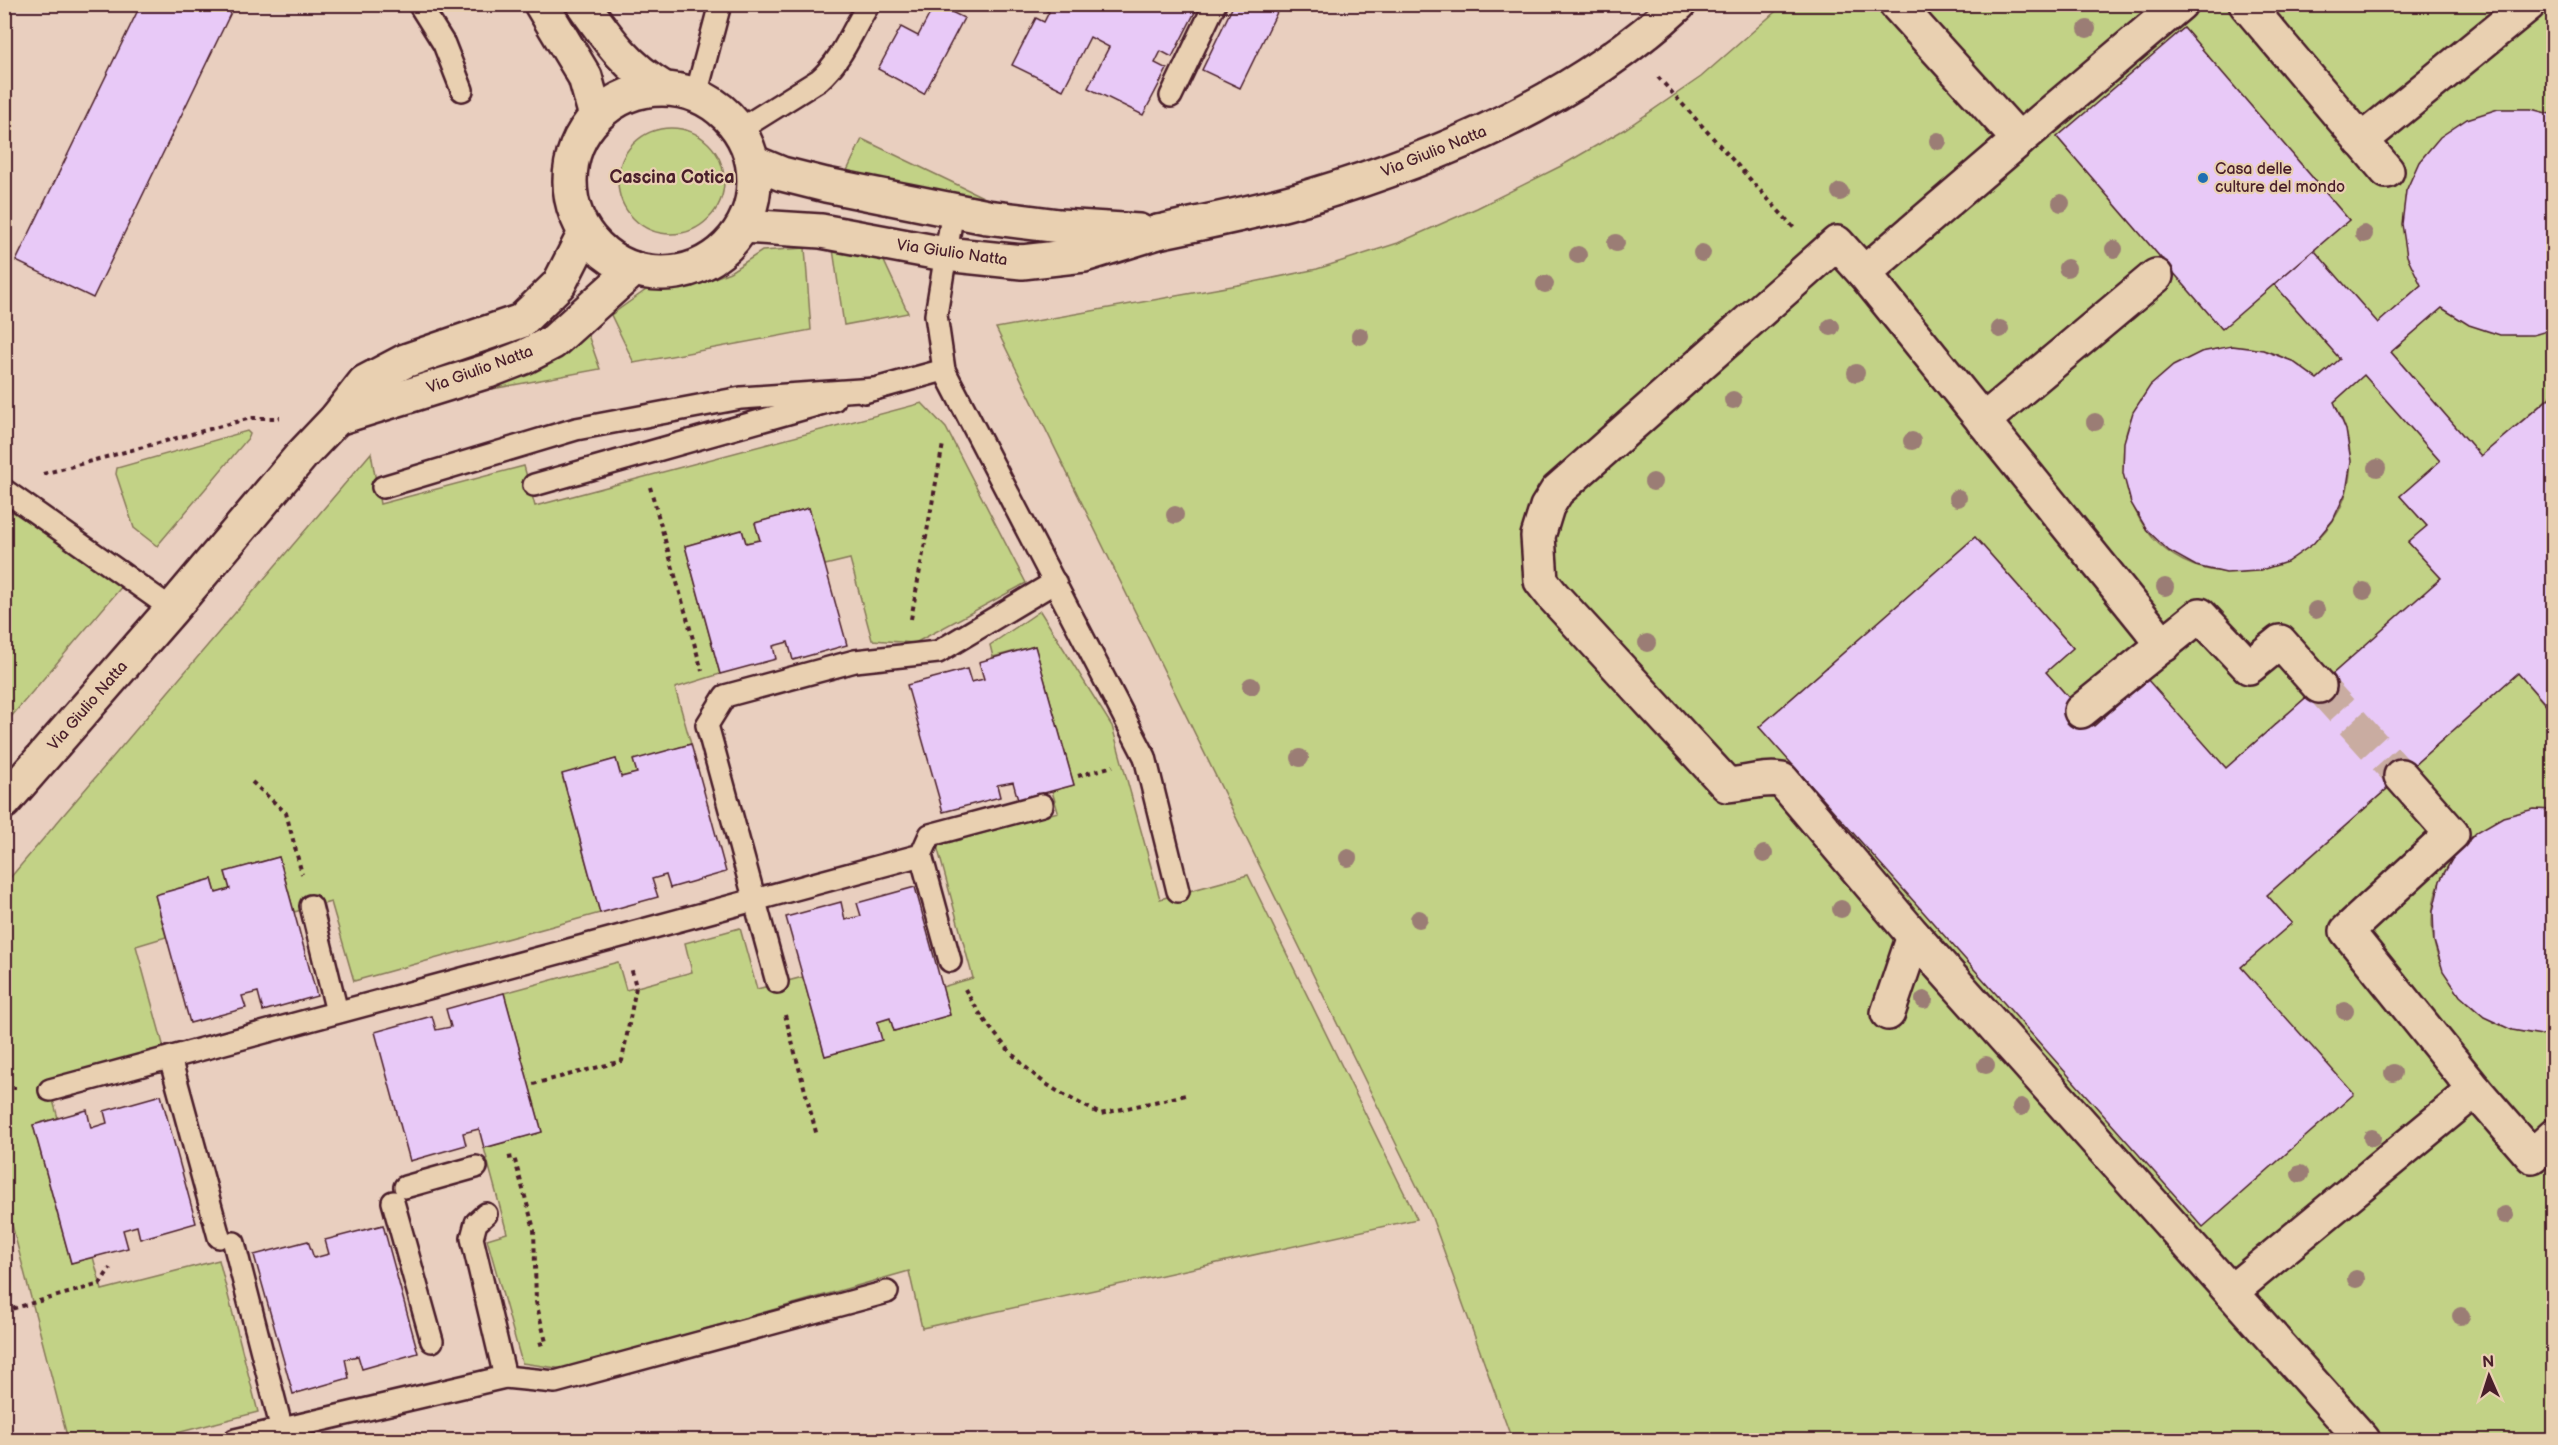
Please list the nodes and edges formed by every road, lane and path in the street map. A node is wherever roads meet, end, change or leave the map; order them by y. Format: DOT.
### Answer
graph roads {
  1 [pos="419,4"];
  2 [pos="541,4"];
  3 [pos="584,4"];
  4 [pos="720,4"];
  5 [pos="869,4"];
  6 [pos="1215,4"];
  7 [pos="1679,4"];
  8 [pos="1896,4"];
  9 [pos="2180,4"];
  10 [pos="2246,4"];
  11 [pos="2529,4"];
  12 [pos="1658,77"];
  13 [pos="663,88"];
  14 [pos="462,90"];
  15 [pos="696,95"];
  16 [pos="1171,96"];
  17 [pos="596,116"];
  18 [pos="739,130"];
  19 [pos="2019,140"];
  20 [pos="2361,141"];
  21 [pos="753,162"];
  22 [pos="2386,171"];
  23 [pos="953,210"];
  24 [pos="743,226"];
  25 [pos="1158,232"];
  26 [pos="585,233"];
  27 [pos="945,254"];
  28 [pos="1821,257"];
  29 [pos="634,269"];
  30 [pos="1864,273"];
  31 [pos="2157,276"];
  32 [pos="944,370"];
  33 [pos="875,389"];
  34 [pos="964,408"];
  35 [pos="337,418"];
  36 [pos="1983,421"];
  37 [pos="641,455"];
  38 [pos="38,475"];
  39 [pos="534,485"];
  40 [pos="382,487"];
  41 [pos="4,489"];
  42 [pos="1054,582"];
  43 [pos="172,609"];
  44 [pos="2164,645"];
  45 [pos="905,656"];
  46 [pos="2319,686"];
  47 [pos="725,696"];
  48 [pos="2080,711"];
  49 [pos="2401,776"];
  50 [pos="252,782"];
  51 [pos="4,802"];
  52 [pos="1042,805"];
  53 [pos="921,855"];
  54 [pos="1178,891"];
  55 [pos="754,900"];
  56 [pos="311,906"];
  57 [pos="623,935"];
  58 [pos="1914,936"];
  59 [pos="950,961"];
  60 [pos="777,982"];
  61 [pos="337,1012"];
  62 [pos="1888,1013"];
  63 [pos="170,1058"];
  64 [pos="533,1084"];
  65 [pos="50,1090"];
  66 [pos="2475,1090"];
  67 [pos="1186,1095"];
  68 [pos="817,1136"];
  69 [pos="2553,1136"];
  70 [pos="476,1167"];
  71 [pos="486,1214"];
  72 [pos="110,1268"];
  73 [pos="887,1292"];
  74 [pos="2231,1292"];
  75 [pos="4,1311"];
  76 [pos="432,1341"];
  77 [pos="499,1354"];
  78 [pos="505,1377"];
  79 [pos="282,1430"];
  80 [pos="235,1440"];
  81 [pos="2364,1440"];
  1 -- 14 [label="lane"];
  2 -- 17 [label="street"];
  3 -- 13 [label="street"];
  4 -- 15 [label="lane"];
  5 -- 18 [label="lane"];
  6 -- 16 [label="lane"];
  7 -- 25 [label="street, Via Giulio Natta"];
  8 -- 19 [label="street"];
  9 -- 19 [label="street"];
  10 -- 20 [label="street"];
  11 -- 20 [label="street"];
  12 -- 28 [label="path"];
  13 -- 15 [label="street"];
  13 -- 17 [label="street"];
  15 -- 18 [label="street"];
  17 -- 26 [label="street"];
  18 -- 21 [label="street"];
  19 -- 30 [label="street"];
  20 -- 22 [label="street"];
  21 -- 23 [label="street, Via Giulio Natta"];
  21 -- 24 [label="street"];
  23 -- 25 [label="street, Via Giulio Natta"];
  23 -- 27 [label="lane"];
  24 -- 27 [label="street, Via Giulio Natta"];
  24 -- 29 [label="street"];
  25 -- 27 [label="street, Via Giulio Natta"];
  26 -- 29 [label="street"];
  26 -- 35 [label="street, Via Giulio Natta"];
  27 -- 32 [label="lane"];
  28 -- 30 [label="street"];
  28 -- 58 [label="street"];
  29 -- 35 [label="street, Via Giulio Natta"];
  30 -- 36 [label="street"];
  31 -- 36 [label="street"];
  32 -- 33 [label="lane"];
  32 -- 34 [label="lane"];
  33 -- 37 [label="lane"];
  33 -- 40 [label="lane"];
  34 -- 42 [label="lane"];
  34 -- 45 [label="path"];
  35 -- 38 [label="path"];
  35 -- 43 [label="street, Via Giulio Natta"];
  36 -- 44 [label="street"];
  37 -- 39 [label="lane"];
  37 -- 47 [label="path"];
  41 -- 43 [label="lane"];
  42 -- 45 [label="lane"];
  42 -- 54 [label="lane"];
  43 -- 51 [label="street, Via Giulio Natta"];
  44 -- 46 [label="street"];
  44 -- 48 [label="street"];
  45 -- 47 [label="lane"];
  47 -- 55 [label="lane"];
  49 -- 66 [label="street"];
  50 -- 56 [label="path"];
  52 -- 53 [label="lane"];
  53 -- 55 [label="lane"];
  53 -- 59 [label="lane"];
  55 -- 57 [label="lane"];
  55 -- 60 [label="lane"];
  56 -- 61 [label="lane"];
  57 -- 61 [label="lane"];
  57 -- 64 [label="path"];
  58 -- 62 [label="street"];
  58 -- 74 [label="street"];
  59 -- 67 [label="path"];
  60 -- 68 [label="path"];
  61 -- 63 [label="lane"];
  63 -- 65 [label="lane"];
  63 -- 79 [label="lane"];
  66 -- 69 [label="street"];
  66 -- 74 [label="street"];
  70 -- 76 [label="lane"];
  70 -- 77 [label="path"];
  71 -- 77 [label="lane"];
  72 -- 75 [label="path"];
  73 -- 78 [label="lane"];
  74 -- 81 [label="street"];
  77 -- 78 [label="lane"];
  78 -- 79 [label="lane"];
  79 -- 80 [label="lane"];
}
